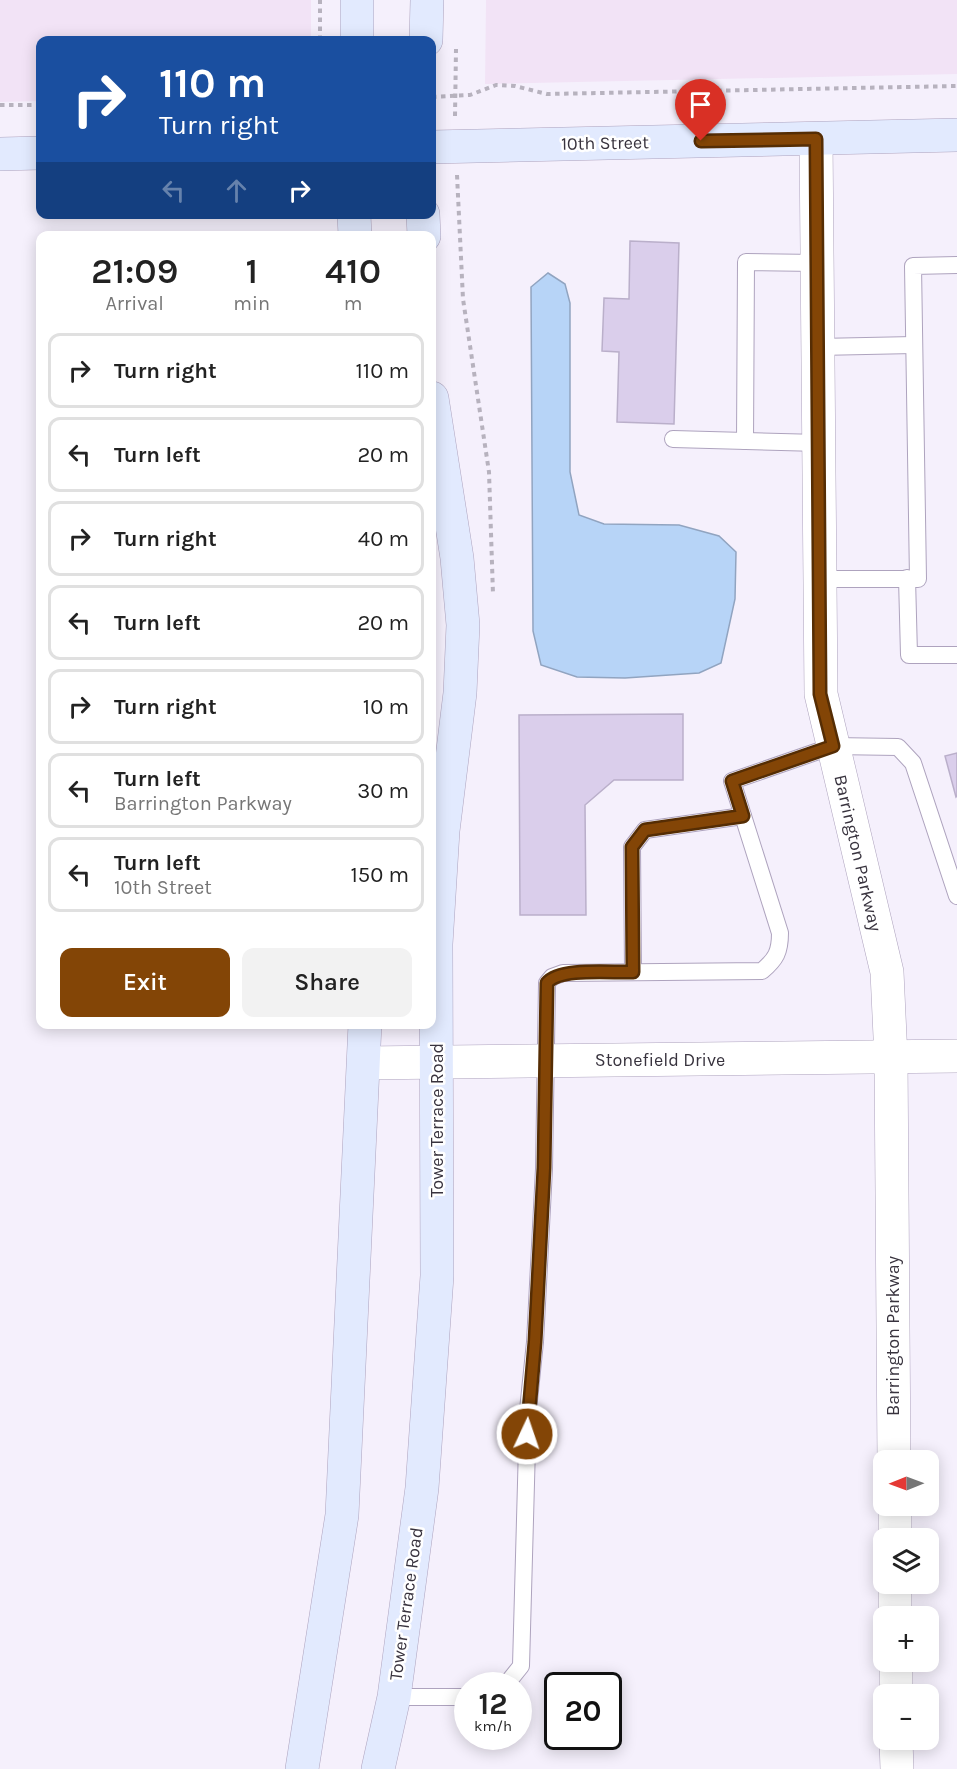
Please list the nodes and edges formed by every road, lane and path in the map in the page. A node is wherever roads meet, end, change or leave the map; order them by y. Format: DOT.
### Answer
graph roads {
  1 [pos="320,0"];
  2 [pos="357,0"];
  3 [pos="427,0"];
  4 [pos="320,36"];
  5 [pos="357,36"];
  6 [pos="426,36"];
  7 [pos="957,86"];
  8 [pos="436,97"];
  9 [pos="0,105"];
  10 [pos="36,105"];
  11 [pos="957,135"];
  12 [pos="816,139"];
  13 [pos="436,147"];
  14 [pos="36,153"];
  15 [pos="0,154"];
  16 [pos="817,263"];
  17 [pos="957,265"];
  18 [pos="914,345"];
  19 [pos="818,347"];
  20 [pos="436,424"];
  21 [pos="673,439"];
  22 [pos="746,441"];
  23 [pos="819,443"];
  24 [pos="907,578"];
  25 [pos="820,579"];
  26 [pos="957,655"];
  27 [pos="833,746"];
  28 [pos="743,816"];
  29 [pos="957,896"];
  30 [pos="436,930"];
  31 [pos="633,972"];
  32 [pos="436,1003"];
  33 [pos="365,1029"];
  34 [pos="957,1056"];
  35 [pos="891,1058"];
  36 [pos="546,1061"];
  37 [pos="437,1062"];
  38 [pos="364,1063"];
  39 [pos="894,1450"];
  40 [pos="516,1672"];
  41 [pos="394,1697"];
  42 [pos="454,1697"];
  43 [pos="896,1750"];
  44 [pos="302,1769"];
  45 [pos="378,1769"];
  46 [pos="897,1769"];
  1 -- 4 [label="path"];
  2 -- 5 [label="street"];
  3 -- 6 [label="street"];
  7 -- 8 [label="path"];
  9 -- 10 [label="path"];
  11 -- 12 [label="street, 10th Street"];
  12 -- 13 [label="street, 10th Street"];
  12 -- 16 [label="street, Barrington Parkway"];
  14 -- 15 [label="street"];
  16 -- 19 [label="street, Barrington Parkway"];
  16 -- 22 [label="lane"];
  17 -- 18 [label="lane"];
  18 -- 19 [label="lane"];
  18 -- 24 [label="lane"];
  19 -- 23 [label="street, Barrington Parkway"];
  20 -- 30 [label="street, Tower Terrace Road"];
  21 -- 22 [label="lane"];
  22 -- 23 [label="lane"];
  23 -- 25 [label="street, Barrington Parkway"];
  24 -- 25 [label="lane"];
  24 -- 26 [label="lane"];
  25 -- 27 [label="street, Barrington Parkway"];
  27 -- 28 [label="lane"];
  27 -- 29 [label="lane"];
  27 -- 35 [label="street, Barrington Parkway"];
  28 -- 31 [label="lane"];
  28 -- 31 [label="lane"];
  31 -- 36 [label="lane"];
  32 -- 37 [label="street, Tower Terrace Road"];
  33 -- 38 [label="street"];
  34 -- 35 [label="street, Stonefield Drive"];
  35 -- 36 [label="street, Stonefield Drive"];
  35 -- 39 [label="street, Barrington Parkway"];
  36 -- 37 [label="street, Stonefield Drive"];
  36 -- 40 [label="lane"];
  37 -- 38 [label="street, Stonefield Drive"];
  37 -- 41 [label="street, Tower Terrace Road"];
  38 -- 44 [label="street"];
  41 -- 42 [label="lane"];
  41 -- 45 [label="street, Tower Terrace Road"];
  43 -- 46 [label="street"];
}
